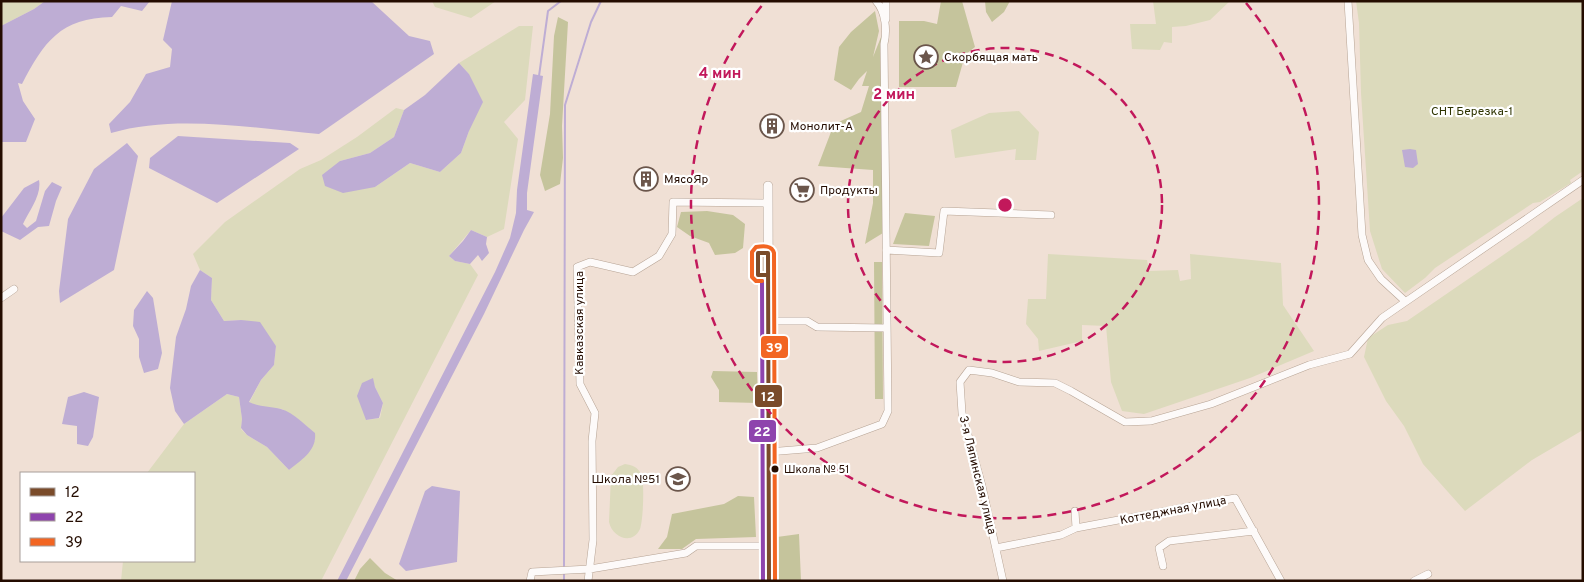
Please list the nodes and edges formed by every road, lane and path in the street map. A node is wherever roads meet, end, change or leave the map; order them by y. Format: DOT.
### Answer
graph roads {
  1 [pos="876,1"];
  2 [pos="886,1"];
  3 [pos="1348,1"];
  4 [pos="886,32"];
  5 [pos="1583,180"];
  6 [pos="768,186"];
  7 [pos="768,203"];
  8 [pos="1051,215"];
  9 [pos="886,250"];
  10 [pos="14,289"];
  11 [pos="1,298"];
  12 [pos="1405,301"];
  13 [pos="768,321"];
  14 [pos="887,328"];
  15 [pos="768,452"];
  16 [pos="1075,511"];
  17 [pos="1076,528"];
  18 [pos="1254,531"];
  19 [pos="769,546"];
  20 [pos="996,548"];
  21 [pos="1163,566"];
  22 [pos="590,569"];
  23 [pos="1428,574"];
  24 [pos="530,581"];
  25 [pos="588,581"];
  26 [pos="769,581"];
  27 [pos="1003,581"];
  28 [pos="1281,581"];
  29 [pos="1414,581"];
  1 -- 4 [label="street"];
  2 -- 4 [label="street"];
  3 -- 12 [label="street"];
  4 -- 9 [label="street"];
  5 -- 12 [label="street"];
  6 -- 7 [label="street"];
  7 -- 13 [label="street"];
  7 -- 22 [label="street, Кавказская улица"];
  8 -- 9 [label="street"];
  9 -- 14 [label="street"];
  10 -- 11 [label="street"];
  12 -- 20 [label="street, 3-я Ляпинская улица"];
  13 -- 14 [label="street"];
  13 -- 15 [label="street"];
  14 -- 15 [label="street"];
  15 -- 19 [label="street"];
  16 -- 17 [label="street"];
  17 -- 18 [label="street, Коттеджная улица"];
  17 -- 20 [label="street"];
  18 -- 21 [label="street"];
  18 -- 28 [label="street, Коттеджная улица"];
  19 -- 22 [label="street"];
  19 -- 26 [label="street"];
  20 -- 27 [label="street, 3-я Ляпинская улица"];
  22 -- 24 [label="street"];
  22 -- 25 [label="street, Кавказская улица"];
  23 -- 29 [label="street"];
}
